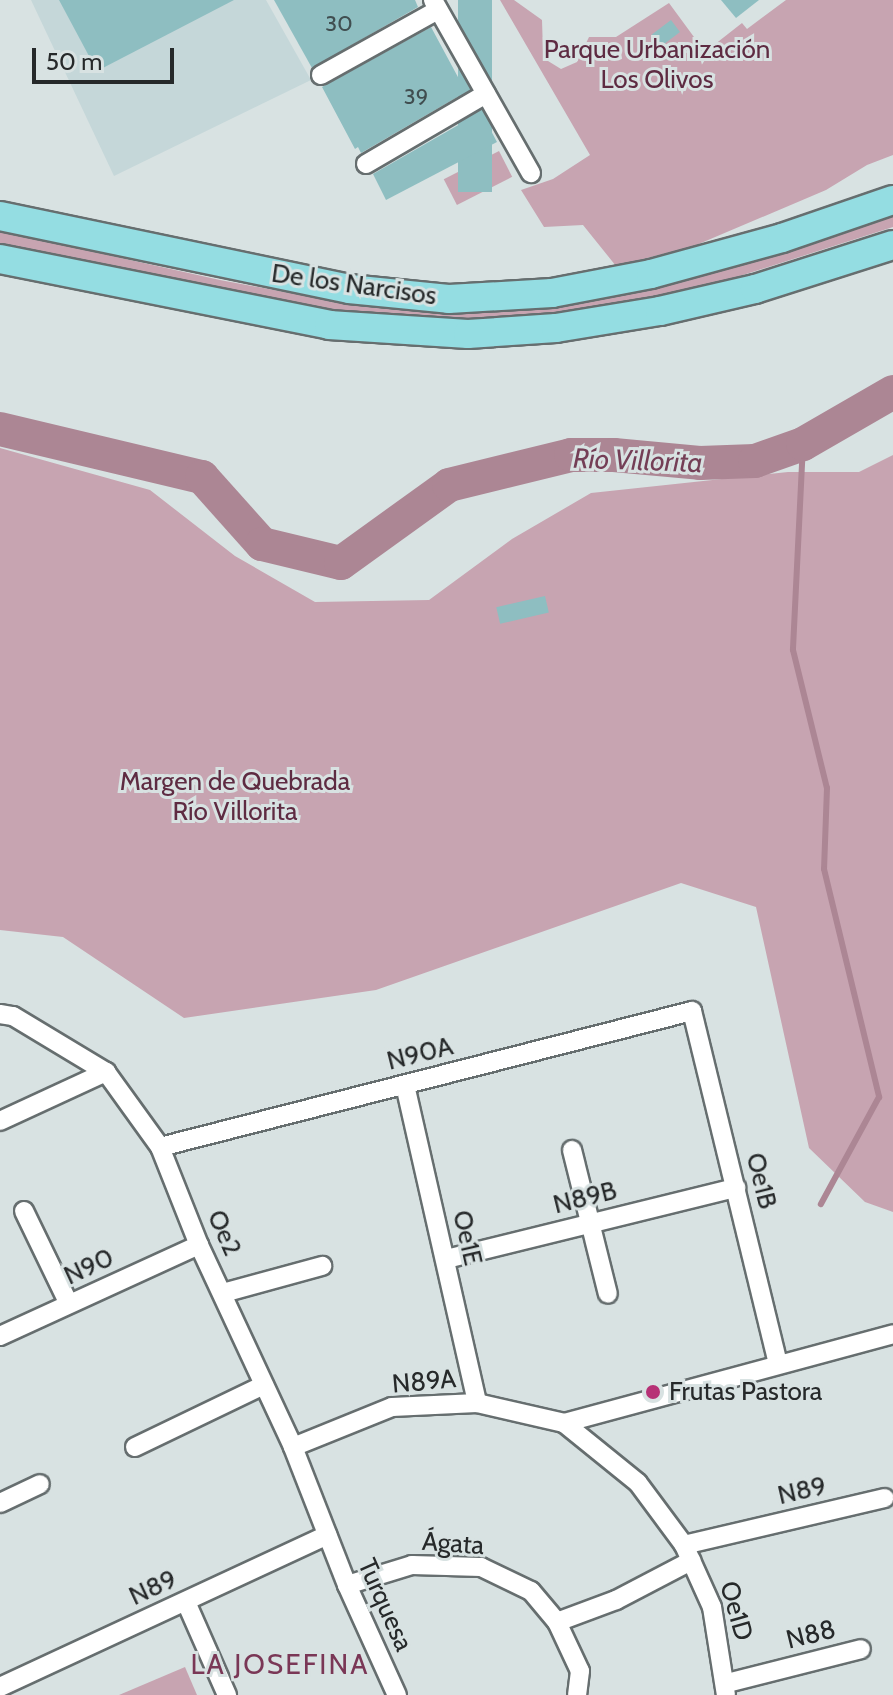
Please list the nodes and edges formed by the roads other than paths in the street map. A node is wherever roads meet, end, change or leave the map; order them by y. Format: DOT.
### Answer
graph roads {
  1 [pos="436,5"];
  2 [pos="321,75"];
  3 [pos="486,94"];
  4 [pos="366,164"];
  5 [pos="531,173"];
  6 [pos="893,200"];
  7 [pos="0,216"];
  8 [pos="893,245"];
  9 [pos="0,259"];
  10 [pos="692,1011"];
  11 [pos="0,1014"];
  12 [pos="106,1072"];
  13 [pos="405,1085"];
  14 [pos="0,1121"];
  15 [pos="160,1147"];
  16 [pos="572,1150"];
  17 [pos="736,1188"];
  18 [pos="24,1211"];
  19 [pos="592,1223"];
  20 [pos="199,1245"];
  21 [pos="446,1259"];
  22 [pos="322,1266"];
  23 [pos="223,1293"];
  24 [pos="608,1294"];
  25 [pos="69,1304"];
  26 [pos="893,1334"];
  27 [pos="0,1336"];
  28 [pos="778,1364"];
  29 [pos="264,1385"];
  30 [pos="477,1403"];
  31 [pos="564,1423"];
  32 [pos="135,1447"];
  33 [pos="293,1447"];
  34 [pos="40,1484"];
  35 [pos="885,1498"];
  36 [pos="0,1503"];
  37 [pos="327,1535"];
  38 [pos="688,1553"];
  39 [pos="347,1585"];
  40 [pos="186,1602"];
  41 [pos="557,1622"];
  42 [pos="861,1649"];
  43 [pos="0,1687"];
  44 [pos="727,1689"];
  45 [pos="227,1695"];
  46 [pos="397,1695"];
  47 [pos="577,1695"];
  1 -- 2 [label="street"];
  1 -- 3 [label="street"];
  3 -- 4 [label="street"];
  3 -- 5 [label="street"];
  6 -- 7 [label="main road, De los Narcisos"];
  8 -- 9 [label="main road, De los Narcisos"];
  10 -- 13 [label="street, N90A"];
  10 -- 17 [label="street, Oe1B"];
  11 -- 12 [label="street, Oe2"];
  12 -- 14 [label="street"];
  12 -- 15 [label="street, Oe2"];
  13 -- 15 [label="street, N90A"];
  13 -- 21 [label="street, Oe1E"];
  15 -- 20 [label="street, Oe2"];
  16 -- 19 [label="street"];
  17 -- 19 [label="street, N89B"];
  17 -- 28 [label="street, Oe1B"];
  18 -- 25 [label="street"];
  19 -- 21 [label="street, N89B"];
  19 -- 24 [label="street"];
  20 -- 23 [label="street, Oe2"];
  20 -- 25 [label="street, N90"];
  21 -- 30 [label="street, Oe1E"];
  22 -- 23 [label="street"];
  23 -- 29 [label="street, Oe2"];
  25 -- 27 [label="street, N90"];
  26 -- 28 [label="street, N89A"];
  28 -- 31 [label="street, N89A"];
  29 -- 32 [label="street"];
  29 -- 33 [label="street, Oe2"];
  30 -- 31 [label="street, N89A"];
  30 -- 33 [label="street, N89A"];
  31 -- 38 [label="street, N89A"];
  33 -- 37 [label="street, Oe2"];
  34 -- 36 [label="street"];
  35 -- 38 [label="street, N89"];
  37 -- 39 [label="street, Turquesa"];
  37 -- 40 [label="street, N89"];
  38 -- 41 [label="street, N89"];
  38 -- 44 [label="street, Oe1D"];
  39 -- 41 [label="street, Ágata"];
  39 -- 46 [label="street, Turquesa"];
  40 -- 43 [label="street, N89"];
  40 -- 45 [label="street"];
  41 -- 47 [label="street, Ágata"];
  42 -- 44 [label="street, N88"];
}
